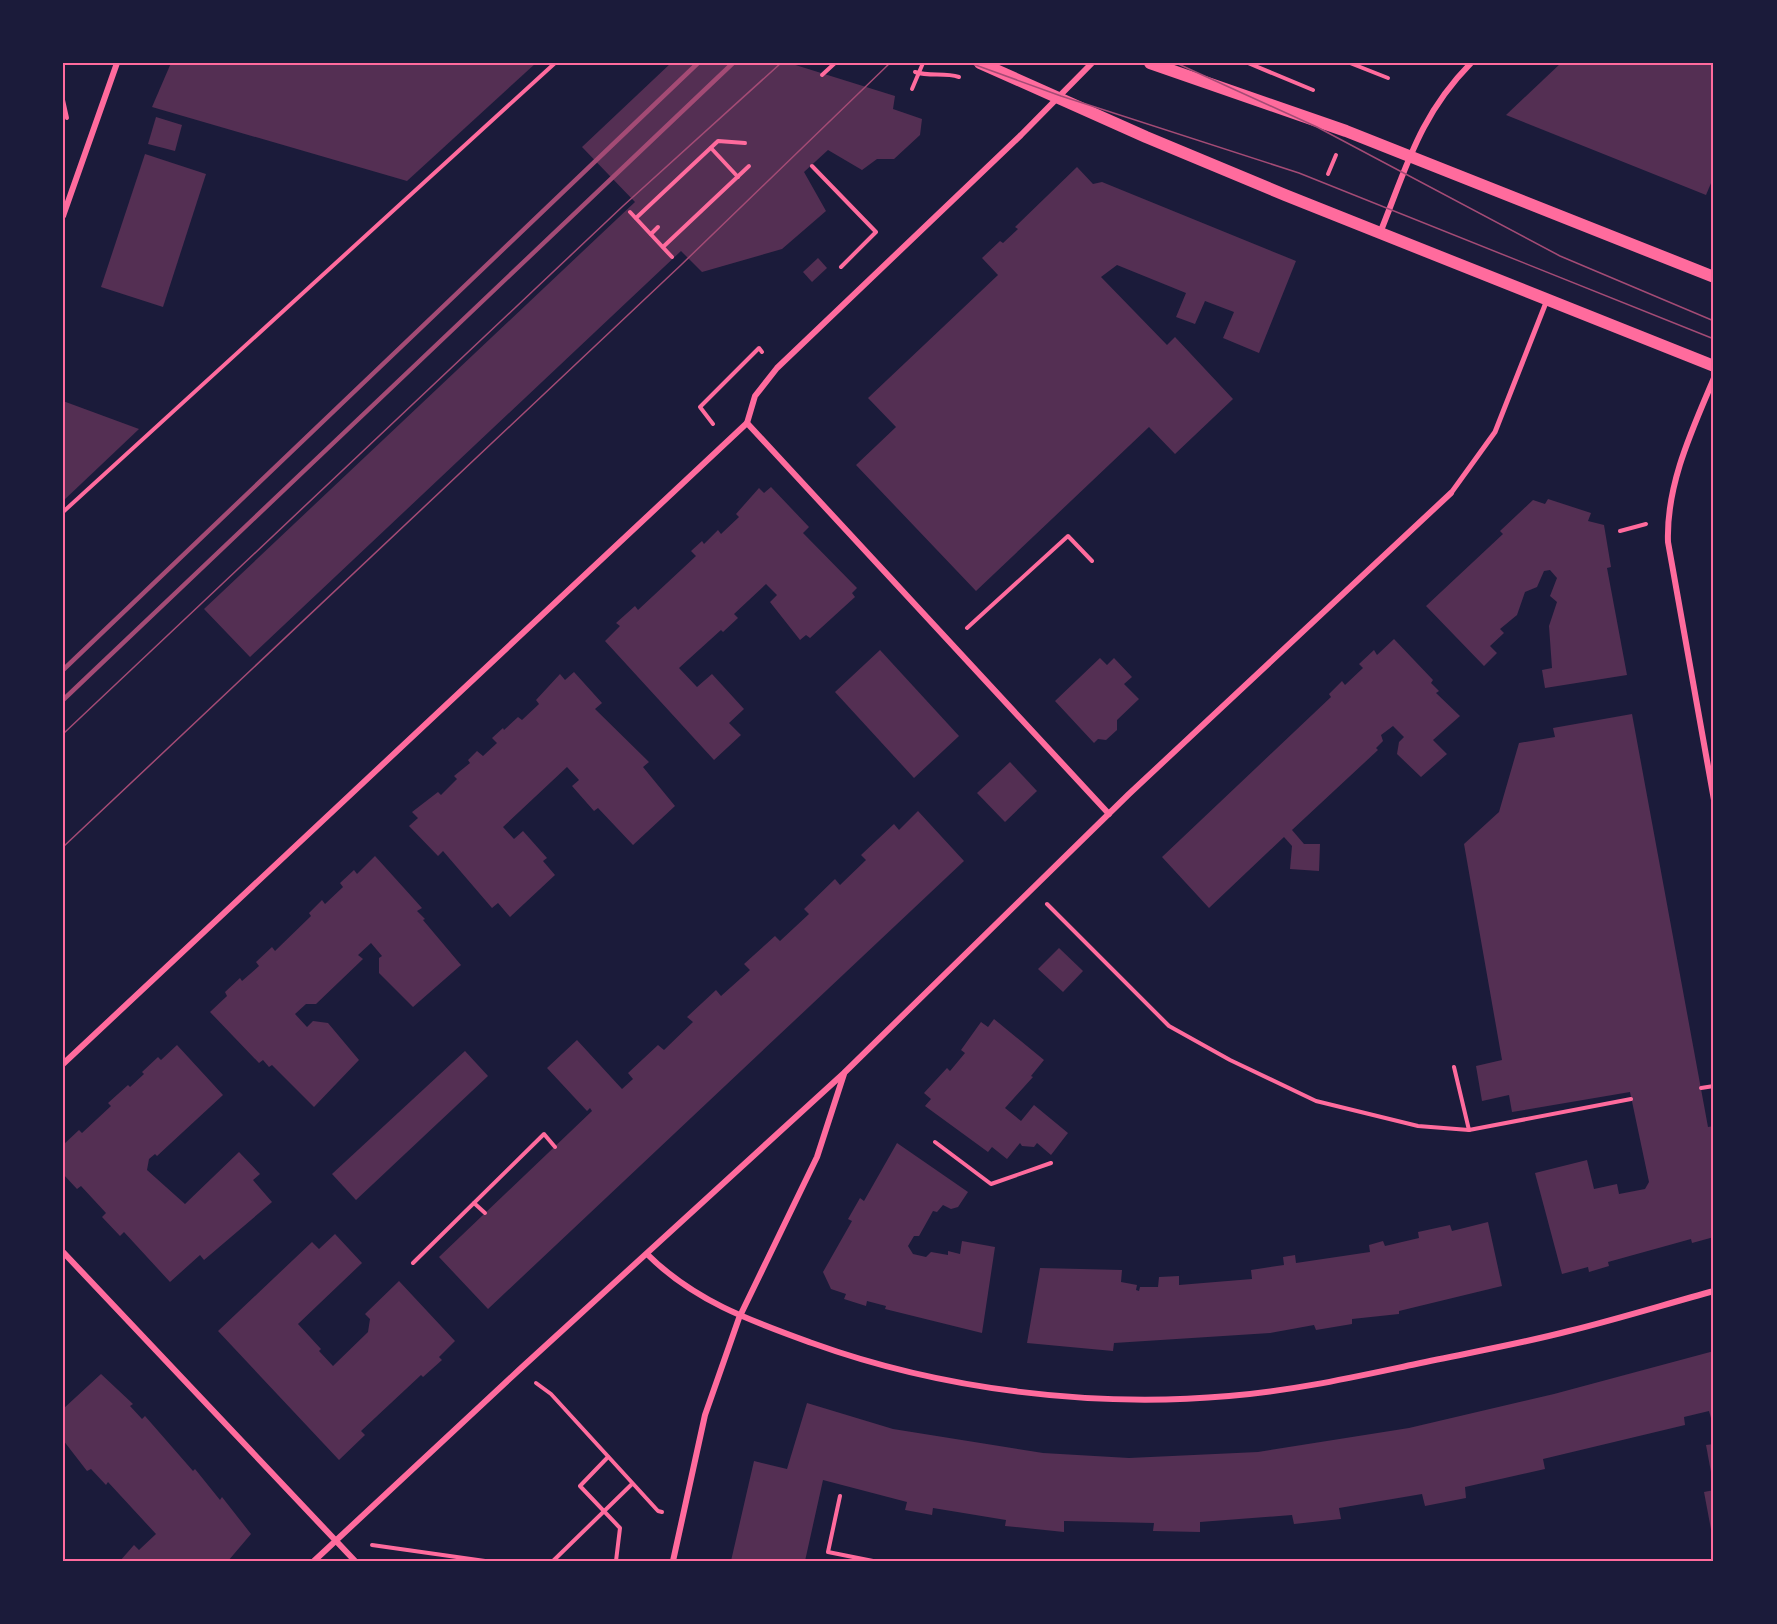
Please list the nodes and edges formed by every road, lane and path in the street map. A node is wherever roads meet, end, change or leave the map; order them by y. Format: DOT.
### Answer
graph roads {
  1 [pos="117,63"];
  2 [pos="555,63"];
  3 [pos="835,63"];
  4 [pos="923,63"];
  5 [pos="980,63"];
  6 [pos="1092,63"];
  7 [pos="1150,63"];
  8 [pos="1248,63"];
  9 [pos="1350,63"];
  10 [pos="1471,63"];
  11 [pos="917,72"];
  12 [pos="822,75"];
  13 [pos="1388,78"];
  14 [pos="969,81"];
  15 [pos="912,89"];
  16 [pos="1322,93"];
  17 [pos="1058,99"];
  18 [pos="63,100"];
  19 [pos="67,118"];
  20 [pos="745,143"];
  21 [pos="711,148"];
  22 [pos="1336,155"];
  23 [pos="1410,156"];
  24 [pos="749,166"];
  25 [pos="812,166"];
  26 [pos="1328,174"];
  27 [pos="738,177"];
  28 [pos="630,212"];
  29 [pos="63,216"];
  30 [pos="636,218"];
  31 [pos="658,227"];
  32 [pos="651,234"];
  33 [pos="1380,234"];
  34 [pos="663,247"];
  35 [pos="672,257"];
  36 [pos="841,267"];
  37 [pos="1714,277"];
  38 [pos="1547,299"];
  39 [pos="759,348"];
  40 [pos="1714,366"];
  41 [pos="1714,378"];
  42 [pos="700,407"];
  43 [pos="747,423"];
  44 [pos="1451,494"];
  45 [pos="63,512"];
  46 [pos="1092,561"];
  47 [pos="980,616"];
  48 [pos="1714,800"];
  49 [pos="1109,814"];
  50 [pos="1032,888"];
  51 [pos="63,1064"];
  52 [pos="1454,1067"];
  53 [pos="844,1073"];
  54 [pos="1714,1086"];
  55 [pos="1701,1088"];
  56 [pos="1631,1100"];
  57 [pos="1470,1130"];
  58 [pos="935,1142"];
  59 [pos="555,1147"];
  60 [pos="1051,1163"];
  61 [pos="474,1203"];
  62 [pos="485,1213"];
  63 [pos="63,1251"];
  64 [pos="647,1254"];
  65 [pos="413,1263"];
  66 [pos="1714,1291"];
  67 [pos="739,1318"];
  68 [pos="519,1370"];
  69 [pos="608,1456"];
  70 [pos="632,1484"];
  71 [pos="840,1496"];
  72 [pos="603,1510"];
  73 [pos="681,1516"];
  74 [pos="336,1540"];
  75 [pos="314,1561"];
  76 [pos="356,1561"];
  77 [pos="485,1561"];
  78 [pos="552,1561"];
  79 [pos="616,1561"];
  80 [pos="673,1561"];
  81 [pos="873,1561"];
  1 -- 29 [label="street"];
  2 -- 45 [label="path"];
  3 -- 12 [label="path"];
  4 -- 11 [label="path"];
  5 -- 17 [label="main road"];
  6 -- 17 [label="street"];
  7 -- 23 [label="main road"];
  8 -- 16 [label="path"];
  9 -- 13 [label="path"];
  10 -- 23 [label="street"];
  11 -- 14 [label="path"];
  11 -- 15 [label="path"];
  17 -- 33 [label="main road"];
  17 -- 43 [label="street"];
  18 -- 19 [label="path"];
  20 -- 21 [label="path"];
  21 -- 27 [label="path"];
  21 -- 30 [label="path"];
  22 -- 26 [label="path"];
  23 -- 33 [label="street"];
  23 -- 37 [label="main road"];
  24 -- 27 [label="path"];
  25 -- 36 [label="path"];
  27 -- 34 [label="path"];
  28 -- 30 [label="path"];
  30 -- 32 [label="path"];
  31 -- 32 [label="path"];
  32 -- 34 [label="path"];
  33 -- 38 [label="main road"];
  34 -- 35 [label="path"];
  38 -- 40 [label="main road"];
  38 -- 44 [label="street"];
  39 -- 42 [label="path"];
  41 -- 48 [label="street"];
  43 -- 49 [label="street"];
  43 -- 51 [label="street"];
  44 -- 49 [label="street"];
  46 -- 47 [label="path"];
  49 -- 50 [label="street"];
  50 -- 53 [label="street"];
  50 -- 57 [label="path"];
  52 -- 57 [label="path"];
  53 -- 64 [label="street"];
  53 -- 67 [label="street"];
  54 -- 55 [label="path"];
  56 -- 57 [label="path"];
  58 -- 60 [label="path"];
  59 -- 61 [label="path"];
  61 -- 62 [label="path"];
  61 -- 65 [label="path"];
  63 -- 74 [label="street"];
  64 -- 67 [label="street"];
  64 -- 68 [label="street"];
  66 -- 67 [label="street"];
  67 -- 73 [label="street"];
  68 -- 69 [label="path"];
  68 -- 74 [label="street"];
  69 -- 70 [label="path"];
  69 -- 72 [label="path"];
  70 -- 72 [label="path"];
  70 -- 73 [label="path"];
  71 -- 81 [label="path"];
  72 -- 78 [label="path"];
  72 -- 79 [label="path"];
  73 -- 80 [label="street"];
  74 -- 75 [label="street"];
  74 -- 76 [label="street"];
  74 -- 77 [label="path"];
}
